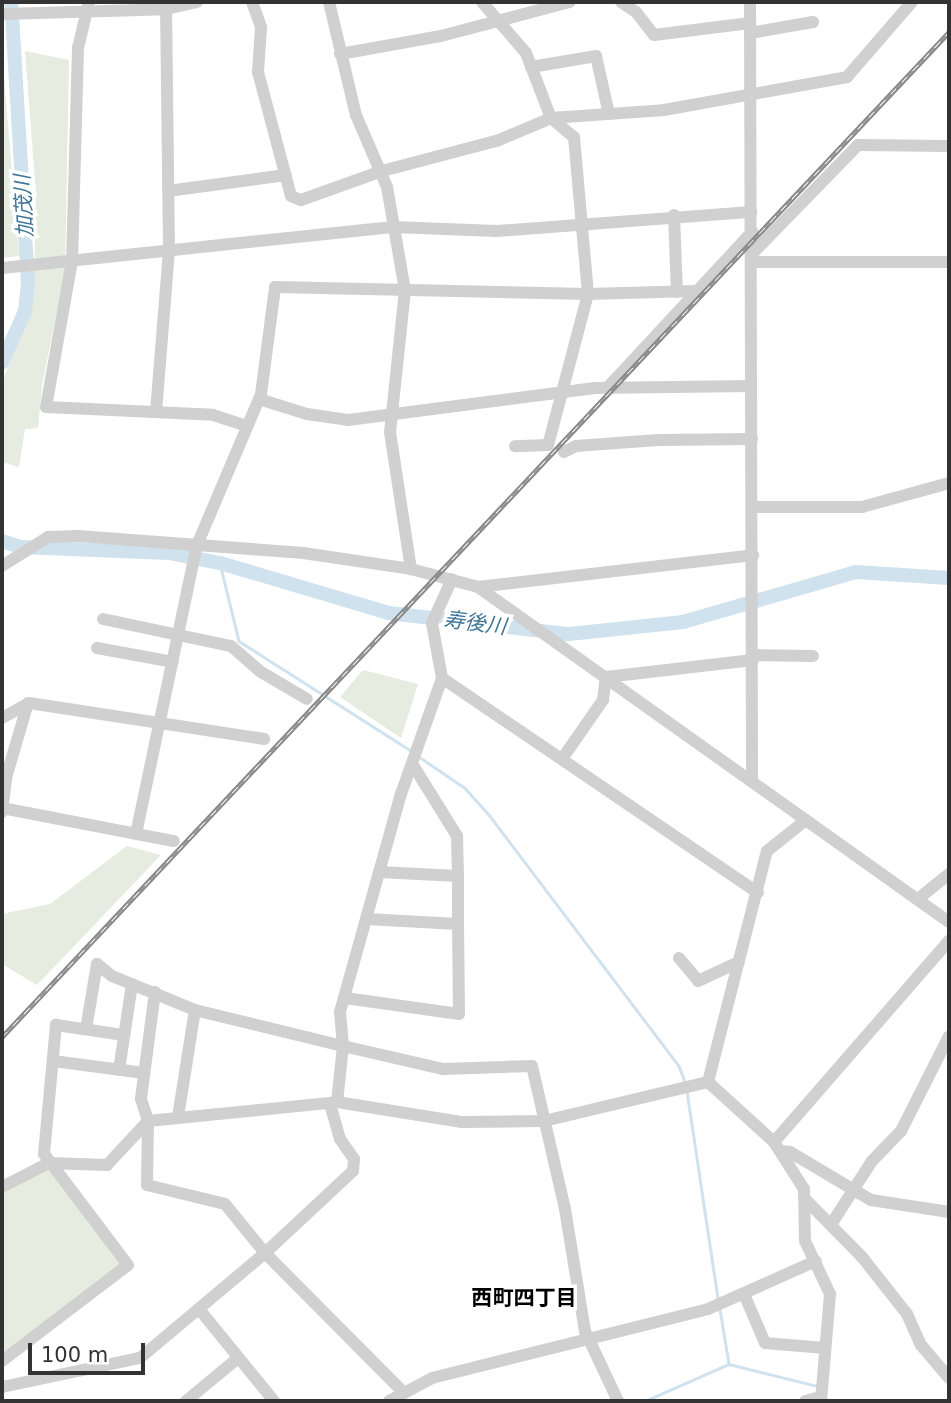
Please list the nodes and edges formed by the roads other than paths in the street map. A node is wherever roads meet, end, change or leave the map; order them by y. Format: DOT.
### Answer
graph roads {
  1 [pos="197,2"];
  2 [pos="252,2"];
  3 [pos="329,2"];
  4 [pos="482,2"];
  5 [pos="570,2"];
  6 [pos="621,2"];
  7 [pos="750,2"];
  8 [pos="912,2"];
  9 [pos="166,5"];
  10 [pos="88,6"];
  11 [pos="2,14"];
  12 [pos="496,21"];
  13 [pos="813,22"];
  14 [pos="750,28"];
  15 [pos="340,54"];
  16 [pos="531,67"];
  17 [pos="750,98"];
  18 [pos="609,114"];
  19 [pos="551,118"];
  20 [pos="949,146"];
  21 [pos="382,171"];
  22 [pos="286,175"];
  23 [pos="168,191"];
  24 [pos="751,212"];
  25 [pos="674,215"];
  26 [pos="582,222"];
  27 [pos="393,227"];
  28 [pos="751,232"];
  29 [pos="169,250"];
  30 [pos="752,258"];
  31 [pos="72,261"];
  32 [pos="949,262"];
  33 [pos="2,268"];
  34 [pos="405,290"];
  35 [pos="695,291"];
  36 [pos="677,292"];
  37 [pos="588,294"];
  38 [pos="751,386"];
  39 [pos="608,387"];
  40 [pos="560,392"];
  41 [pos="259,398"];
  42 [pos="156,412"];
  43 [pos="390,415"];
  44 [pos="247,426"];
  45 [pos="752,439"];
  46 [pos="515,446"];
  47 [pos="564,452"];
  48 [pos="949,483"];
  49 [pos="753,507"];
  50 [pos="196,547"];
  51 [pos="753,555"];
  52 [pos="2,566"];
  53 [pos="411,569"];
  54 [pos="453,579"];
  55 [pos="478,587"];
  56 [pos="103,619"];
  57 [pos="178,634"];
  58 [pos="97,648"];
  59 [pos="813,656"];
  60 [pos="753,657"];
  61 [pos="173,662"];
  62 [pos="606,677"];
  63 [pos="442,678"];
  64 [pos="307,699"];
  65 [pos="29,703"];
  66 [pos="2,718"];
  67 [pos="160,723"];
  68 [pos="264,739"];
  69 [pos="416,759"];
  70 [pos="562,759"];
  71 [pos="752,780"];
  72 [pos="2,810"];
  73 [pos="806,820"];
  74 [pos="136,834"];
  75 [pos="174,841"];
  76 [pos="379,872"];
  77 [pos="949,874"];
  78 [pos="458,876"];
  79 [pos="758,893"];
  80 [pos="918,899"];
  81 [pos="366,919"];
  82 [pos="949,922"];
  83 [pos="458,924"];
  84 [pos="949,941"];
  85 [pos="679,958"];
  86 [pos="738,962"];
  87 [pos="132,984"];
  88 [pos="155,992"];
  89 [pos="345,998"];
  90 [pos="195,1010"];
  91 [pos="86,1029"];
  92 [pos="124,1035"];
  93 [pos="949,1036"];
  94 [pos="343,1046"];
  95 [pos="52,1061"];
  96 [pos="119,1070"];
  97 [pos="144,1073"];
  98 [pos="708,1082"];
  99 [pos="334,1102"];
  100 [pos="178,1117"];
  101 [pos="148,1121"];
  102 [pos="544,1121"];
  103 [pos="777,1147"];
  104 [pos="49,1163"];
  105 [pos="2,1187"];
  106 [pos="853,1190"];
  107 [pos="805,1199"];
  108 [pos="949,1212"];
  109 [pos="832,1223"];
  110 [pos="265,1253"];
  111 [pos="817,1261"];
  112 [pos="744,1294"];
  113 [pos="199,1309"];
  114 [pos="590,1339"];
  115 [pos="825,1348"];
  116 [pos="238,1358"];
  117 [pos="2,1361"];
  118 [pos="949,1378"];
  119 [pos="2,1387"];
  120 [pos="403,1392"];
  121 [pos="821,1399"];
  122 [pos="186,1401"];
  123 [pos="274,1401"];
  124 [pos="389,1401"];
  125 [pos="618,1401"];
  126 [pos="806,1401"];
  1 -- 9 [label="street"];
  2 -- 22 [label="street"];
  3 -- 15 [label="street"];
  4 -- 12 [label="street"];
  5 -- 12 [label="street"];
  6 -- 14 [label="street"];
  7 -- 14 [label="street"];
  8 -- 17 [label="street"];
  9 -- 10 [label="street"];
  9 -- 23 [label="street"];
  10 -- 11 [label="street"];
  10 -- 31 [label="street"];
  12 -- 15 [label="street"];
  12 -- 16 [label="street"];
  13 -- 14 [label="street"];
  14 -- 17 [label="street"];
  15 -- 21 [label="street"];
  16 -- 18 [label="street"];
  16 -- 19 [label="street"];
  17 -- 18 [label="street"];
  17 -- 24 [label="street"];
  18 -- 19 [label="street"];
  19 -- 21 [label="street"];
  19 -- 26 [label="street"];
  20 -- 30 [label="street"];
  21 -- 22 [label="street"];
  21 -- 27 [label="street"];
  22 -- 23 [label="street"];
  23 -- 29 [label="street"];
  24 -- 25 [label="street"];
  24 -- 28 [label="street"];
  25 -- 26 [label="street"];
  25 -- 36 [label="street"];
  26 -- 27 [label="street"];
  26 -- 37 [label="street"];
  27 -- 29 [label="street"];
  27 -- 34 [label="street"];
  28 -- 30 [label="street"];
  28 -- 35 [label="street"];
  29 -- 31 [label="street"];
  29 -- 42 [label="street"];
  30 -- 32 [label="street"];
  30 -- 38 [label="street"];
  31 -- 33 [label="street"];
  31 -- 42 [label="street"];
  34 -- 37 [label="street"];
  34 -- 41 [label="street"];
  34 -- 43 [label="street"];
  35 -- 36 [label="street"];
  35 -- 39 [label="street"];
  36 -- 37 [label="street"];
  37 -- 40 [label="street"];
  38 -- 39 [label="street"];
  38 -- 45 [label="street"];
  39 -- 40 [label="street"];
  40 -- 43 [label="street"];
  40 -- 46 [label="street"];
  41 -- 43 [label="street"];
  41 -- 44 [label="street"];
  42 -- 44 [label="street"];
  43 -- 53 [label="street"];
  44 -- 50 [label="street"];
  45 -- 47 [label="street"];
  45 -- 49 [label="street"];
  48 -- 49 [label="street"];
  49 -- 51 [label="street"];
  50 -- 52 [label="street"];
  50 -- 53 [label="street"];
  50 -- 57 [label="street"];
  51 -- 55 [label="street"];
  51 -- 60 [label="street"];
  53 -- 54 [label="street"];
  54 -- 55 [label="street"];
  54 -- 63 [label="street"];
  55 -- 62 [label="street"];
  56 -- 57 [label="street"];
  57 -- 61 [label="street"];
  57 -- 64 [label="street"];
  58 -- 61 [label="street"];
  59 -- 60 [label="street"];
  60 -- 62 [label="street"];
  60 -- 71 [label="street"];
  61 -- 67 [label="street"];
  62 -- 70 [label="street"];
  62 -- 71 [label="street"];
  63 -- 69 [label="street"];
  63 -- 70 [label="street"];
  65 -- 66 [label="street"];
  65 -- 67 [label="street"];
  65 -- 72 [label="street"];
  67 -- 68 [label="street"];
  67 -- 74 [label="street"];
  69 -- 76 [label="street"];
  69 -- 78 [label="street"];
  70 -- 79 [label="street"];
  71 -- 73 [label="street"];
  72 -- 74 [label="street"];
  73 -- 79 [label="street"];
  73 -- 80 [label="street"];
  74 -- 75 [label="street"];
  76 -- 78 [label="street"];
  76 -- 81 [label="street"];
  77 -- 80 [label="street"];
  78 -- 83 [label="street"];
  79 -- 86 [label="street"];
  80 -- 82 [label="street"];
  81 -- 83 [label="street"];
  81 -- 89 [label="street"];
  83 -- 89 [label="street"];
  84 -- 103 [label="street"];
  85 -- 86 [label="street"];
  86 -- 98 [label="street"];
  87 -- 88 [label="street"];
  87 -- 91 [label="street"];
  87 -- 92 [label="street"];
  88 -- 90 [label="street"];
  88 -- 97 [label="street"];
  89 -- 94 [label="street"];
  90 -- 94 [label="street"];
  90 -- 100 [label="street"];
  91 -- 92 [label="street"];
  91 -- 95 [label="street"];
  92 -- 96 [label="street"];
  93 -- 106 [label="street"];
  94 -- 99 [label="street"];
  94 -- 102 [label="street"];
  95 -- 96 [label="street"];
  95 -- 104 [label="street"];
  96 -- 97 [label="street"];
  97 -- 101 [label="street"];
  98 -- 102 [label="street"];
  98 -- 103 [label="street"];
  99 -- 100 [label="street"];
  99 -- 102 [label="street"];
  99 -- 110 [label="street"];
  100 -- 101 [label="street"];
  101 -- 104 [label="street"];
  101 -- 110 [label="street"];
  102 -- 114 [label="street"];
  103 -- 106 [label="street"];
  103 -- 107 [label="street"];
  104 -- 105 [label="street"];
  104 -- 117 [label="street"];
  106 -- 108 [label="street"];
  106 -- 109 [label="street"];
  107 -- 109 [label="street"];
  107 -- 111 [label="street"];
  109 -- 118 [label="street"];
  110 -- 113 [label="street"];
  110 -- 120 [label="street"];
  111 -- 112 [label="street"];
  111 -- 115 [label="street"];
  112 -- 114 [label="street"];
  112 -- 115 [label="street"];
  113 -- 116 [label="street"];
  113 -- 119 [label="street"];
  114 -- 120 [label="street"];
  114 -- 125 [label="street"];
  115 -- 121 [label="street"];
  116 -- 122 [label="street"];
  116 -- 123 [label="street"];
  120 -- 124 [label="street"];
  121 -- 126 [label="street"];
}
